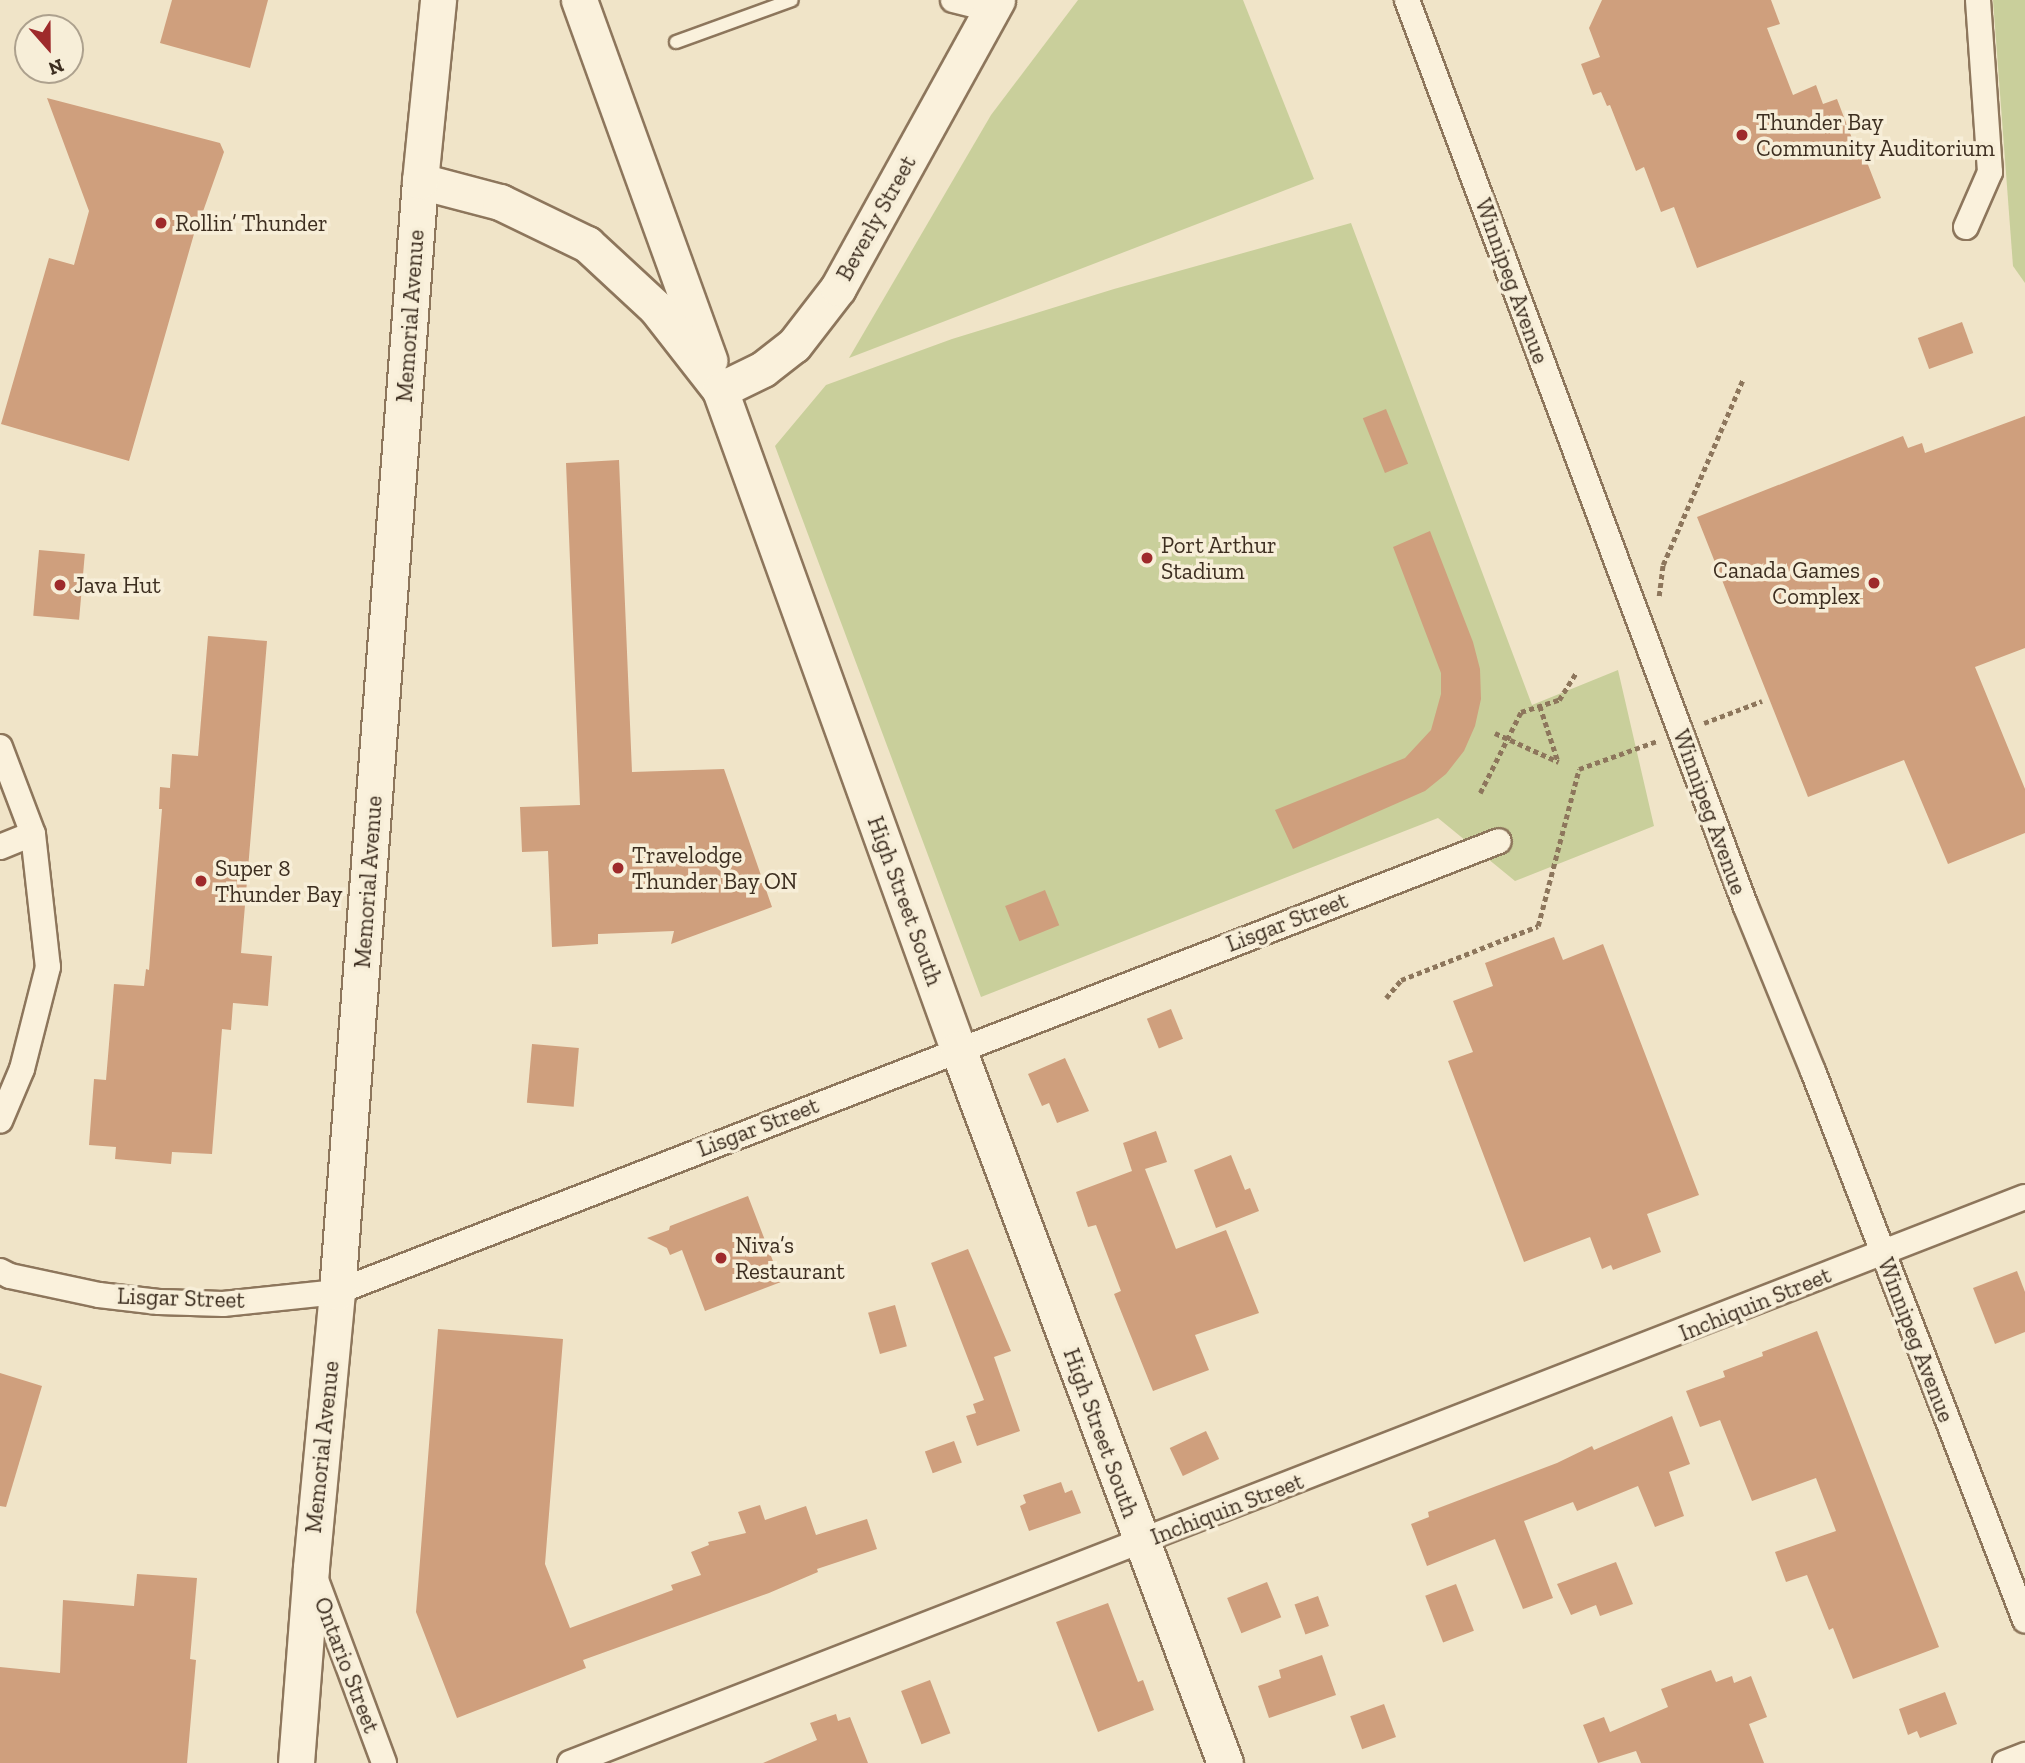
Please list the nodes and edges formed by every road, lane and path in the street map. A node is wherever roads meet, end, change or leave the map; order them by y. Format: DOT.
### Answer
graph roads {
  1 [pos="438,0"];
  2 [pos="579,0"];
  3 [pos="792,0"];
  4 [pos="953,0"];
  5 [pos="1978,0"];
  6 [pos="1412,2"];
  7 [pos="994,4"];
  8 [pos="676,42"];
  9 [pos="420,181"];
  10 [pos="1966,228"];
  11 [pos="1743,379"];
  12 [pos="720,390"];
  13 [pos="1658,604"];
  14 [pos="1576,673"];
  15 [pos="1762,701"];
  16 [pos="1540,706"];
  17 [pos="1680,732"];
  18 [pos="1494,733"];
  19 [pos="1507,741"];
  20 [pos="0,747"];
  21 [pos="1480,793"];
  22 [pos="33,834"];
  23 [pos="1499,841"];
  24 [pos="0,847"];
  25 [pos="1386,998"];
  26 [pos="958,1049"];
  27 [pos="0,1121"];
  28 [pos="2025,1197"];
  29 [pos="1882,1253"];
  30 [pos="0,1270"];
  31 [pos="337,1292"];
  32 [pos="1142,1543"];
  33 [pos="311,1567"];
  34 [pos="2025,1620"];
  35 [pos="2025,1755"];
  36 [pos="296,1763"];
  37 [pos="384,1763"];
  38 [pos="570,1763"];
  39 [pos="1225,1763"];
  40 [pos="2005,1763"];
  1 -- 9 [label="street, Memorial Avenue"];
  2 -- 12 [label="street"];
  3 -- 8 [label="lane"];
  4 -- 7 [label="street, Beverly Street"];
  5 -- 10 [label="street"];
  6 -- 17 [label="street, Winnipeg Avenue"];
  7 -- 12 [label="street, Beverly Street"];
  9 -- 12 [label="street, High Street South"];
  9 -- 31 [label="street, Memorial Avenue"];
  11 -- 13 [label="path"];
  12 -- 26 [label="street, High Street South"];
  14 -- 16 [label="path"];
  15 -- 17 [label="path"];
  16 -- 19 [label="path"];
  16 -- 19 [label="path"];
  17 -- 25 [label="path"];
  17 -- 29 [label="street, Winnipeg Avenue"];
  18 -- 19 [label="path"];
  19 -- 21 [label="path"];
  20 -- 22 [label="street"];
  22 -- 24 [label="street"];
  22 -- 27 [label="street"];
  23 -- 26 [label="street, Lisgar Street"];
  26 -- 31 [label="street, Lisgar Street"];
  26 -- 32 [label="street, High Street South"];
  28 -- 29 [label="street, Inchiquin Street"];
  29 -- 32 [label="street, Inchiquin Street"];
  29 -- 34 [label="street, Winnipeg Avenue"];
  30 -- 31 [label="street, Lisgar Street"];
  31 -- 33 [label="street, Memorial Avenue"];
  32 -- 38 [label="street, Inchiquin Street"];
  32 -- 39 [label="street, High Street South"];
  33 -- 36 [label="street, Memorial Avenue"];
  33 -- 37 [label="street, Ontario Street"];
  35 -- 40 [label="street"];
}
